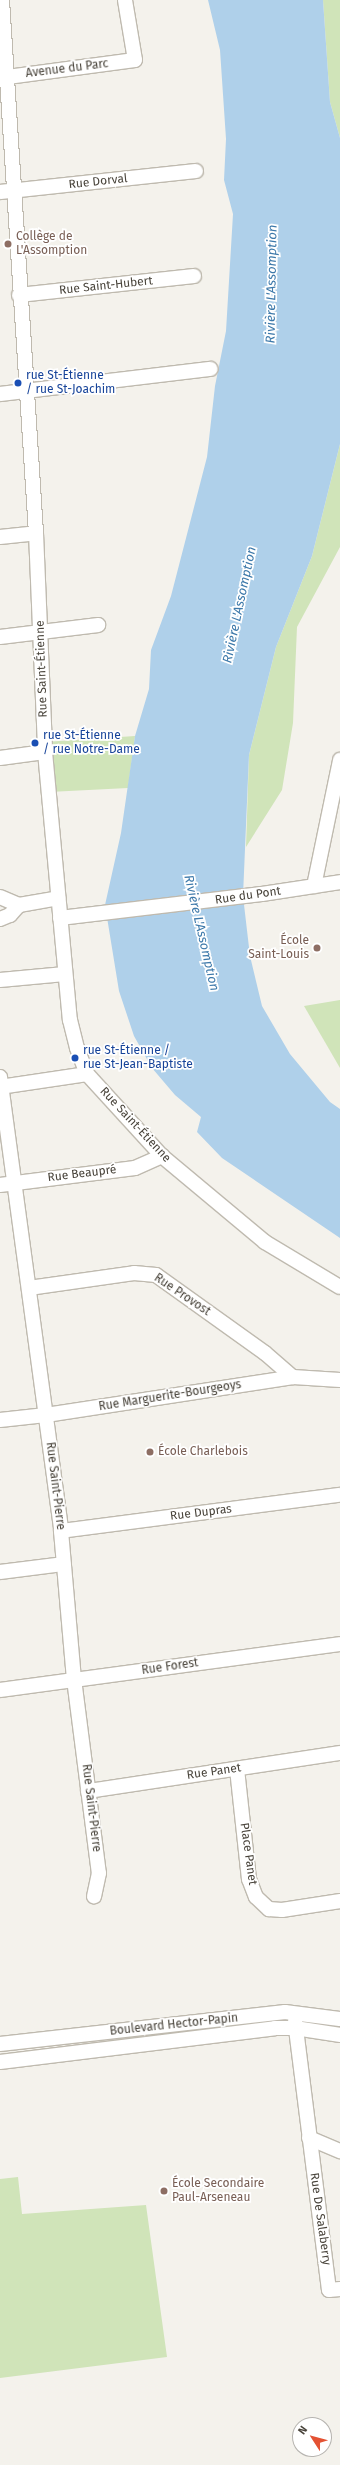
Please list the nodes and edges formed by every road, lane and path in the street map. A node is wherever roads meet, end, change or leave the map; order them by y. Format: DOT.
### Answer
graph roads {
  1 [pos="125,0"];
  2 [pos="1,2"];
  3 [pos="4,77"];
  4 [pos="196,171"];
  5 [pos="6,192"];
  6 [pos="194,276"];
  7 [pos="19,295"];
  8 [pos="211,369"];
  9 [pos="27,391"];
  10 [pos="0,394"];
  11 [pos="36,532"];
  12 [pos="0,537"];
  13 [pos="98,625"];
  14 [pos="40,631"];
  15 [pos="0,637"];
  16 [pos="45,752"];
  17 [pos="0,758"];
  18 [pos="340,760"];
  19 [pos="340,882"];
  20 [pos="314,886"];
  21 [pos="0,897"];
  22 [pos="58,898"];
  23 [pos="19,905"];
  24 [pos="60,918"];
  25 [pos="0,919"];
  26 [pos="65,974"];
  27 [pos="0,980"];
  28 [pos="87,1074"];
  29 [pos="1,1084"];
  30 [pos="162,1156"];
  31 [pos="15,1183"];
  32 [pos="0,1185"];
  33 [pos="340,1287"];
  34 [pos="29,1288"];
  35 [pos="293,1377"];
  36 [pos="340,1380"];
  37 [pos="46,1415"];
  38 [pos="0,1420"];
  39 [pos="340,1495"];
  40 [pos="61,1531"];
  41 [pos="63,1564"];
  42 [pos="0,1572"];
  43 [pos="340,1644"];
  44 [pos="74,1679"];
  45 [pos="0,1690"];
  46 [pos="340,1753"];
  47 [pos="237,1769"];
  48 [pos="88,1791"];
  49 [pos="94,1896"];
  50 [pos="340,1901"];
  51 [pos="296,2012"];
  52 [pos="340,2019"];
  53 [pos="295,2028"];
  54 [pos="340,2035"];
  55 [pos="4,2044"];
  56 [pos="5,2061"];
  57 [pos="309,2138"];
  58 [pos="340,2151"];
  59 [pos="340,2289"];
  1 -- 3 [label="street, Avenue du Parc"];
  2 -- 3 [label="street, Rue Saint-Étienne"];
  3 -- 5 [label="street, Rue Saint-Étienne"];
  4 -- 5 [label="street, Rue Dorval"];
  5 -- 7 [label="street, Rue Saint-Étienne"];
  6 -- 7 [label="street, Rue Saint-Hubert"];
  7 -- 9 [label="street, Rue Saint-Étienne"];
  8 -- 9 [label="street"];
  9 -- 10 [label="street"];
  9 -- 11 [label="street, Rue Saint-Étienne"];
  11 -- 12 [label="street"];
  11 -- 14 [label="street, Rue Saint-Étienne"];
  13 -- 14 [label="street"];
  14 -- 15 [label="street"];
  14 -- 16 [label="street, Rue Saint-Étienne"];
  16 -- 17 [label="street"];
  16 -- 22 [label="street, Rue Saint-Étienne"];
  18 -- 20 [label="street"];
  19 -- 20 [label="street, Rue du Pont"];
  20 -- 24 [label="street, Rue du Pont"];
  21 -- 23 [label="street"];
  22 -- 23 [label="street"];
  22 -- 24 [label="street, Rue Saint-Étienne"];
  23 -- 25 [label="street"];
  24 -- 26 [label="street, Rue Saint-Étienne"];
  26 -- 27 [label="street"];
  26 -- 28 [label="street, Rue Saint-Étienne"];
  28 -- 29 [label="street"];
  28 -- 30 [label="street, Rue Saint-Étienne"];
  29 -- 31 [label="street, Rue Saint-Pierre"];
  30 -- 31 [label="street, Rue Beaupré"];
  30 -- 33 [label="street, Rue Saint-Étienne"];
  31 -- 32 [label="street, Rue Beaupré"];
  31 -- 34 [label="street, Rue Saint-Pierre"];
  34 -- 35 [label="street, Rue Provost"];
  34 -- 37 [label="street, Rue Saint-Pierre"];
  35 -- 36 [label="street, Rue Marguerite-Bourgeoys"];
  35 -- 37 [label="street, Rue Marguerite-Bourgeoys"];
  37 -- 38 [label="street, Rue Marguerite-Bourgeoys"];
  37 -- 40 [label="street, Rue Saint-Pierre"];
  39 -- 40 [label="street, Rue Dupras"];
  40 -- 41 [label="street, Rue Saint-Pierre"];
  41 -- 42 [label="street"];
  41 -- 44 [label="street, Rue Saint-Pierre"];
  43 -- 44 [label="street, Rue Forest"];
  44 -- 45 [label="street, Rue Forest"];
  44 -- 48 [label="street, Rue Saint-Pierre"];
  46 -- 47 [label="street, Rue Panet"];
  47 -- 48 [label="street, Rue Panet"];
  47 -- 50 [label="street, Place Panet"];
  48 -- 49 [label="street, Rue Saint-Pierre"];
  51 -- 52 [label="street, Boulevard Hector-Papin"];
  51 -- 53 [label="street, Rue De Salaberry"];
  51 -- 55 [label="street, Boulevard Hector-Papin"];
  53 -- 54 [label="street, Boulevard Hector-Papin"];
  53 -- 56 [label="street, Boulevard Hector-Papin"];
  53 -- 57 [label="street, Rue De Salaberry"];
  55 -- 56 [label="street, Boulevard Hector-Papin"];
  57 -- 58 [label="street"];
  57 -- 59 [label="street, Rue De Salaberry"];
}
